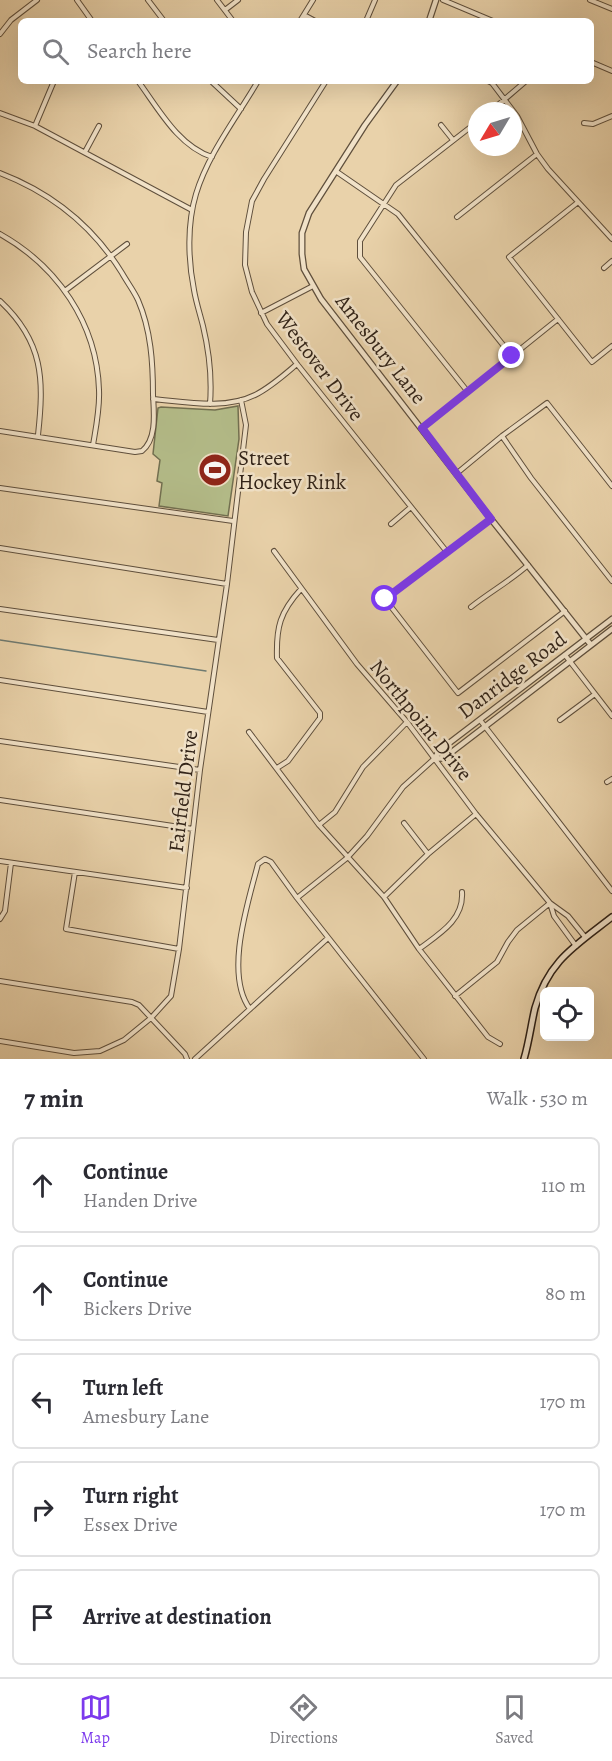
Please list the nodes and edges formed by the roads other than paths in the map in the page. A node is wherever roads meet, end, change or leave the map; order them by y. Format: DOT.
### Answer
graph roads {
  1 [pos="37,0"];
  2 [pos="77,0"];
  3 [pos="148,0"];
  4 [pos="217,0"];
  5 [pos="238,0"];
  6 [pos="313,0"];
  7 [pos="375,0"];
  8 [pos="436,0"];
  9 [pos="443,0"];
  10 [pos="590,0"];
  11 [pos="612,9"];
  12 [pos="225,10"];
  13 [pos="304,15"];
  14 [pos="90,18"];
  15 [pos="162,18"];
  16 [pos="231,18"];
  17 [pos="302,18"];
  18 [pos="310,18"];
  19 [pos="367,18"];
  20 [pos="430,18"];
  21 [pos="486,18"];
  22 [pos="0,34"];
  23 [pos="594,63"];
  24 [pos="612,71"];
  25 [pos="53,84"];
  26 [pos="140,84"];
  27 [pos="214,84"];
  28 [pos="256,84"];
  29 [pos="324,84"];
  30 [pos="395,84"];
  31 [pos="493,84"];
  32 [pos="523,84"];
  33 [pos="505,100"];
  34 [pos="502,102"];
  35 [pos="241,110"];
  36 [pos="0,113"];
  37 [pos="612,116"];
  38 [pos="584,123"];
  39 [pos="441,125"];
  40 [pos="35,126"];
  41 [pos="99,126"];
  42 [pos="468,129"];
  43 [pos="453,140"];
  44 [pos="85,152"];
  45 [pos="537,154"];
  46 [pos="212,158"];
  47 [pos="336,172"];
  48 [pos="0,173"];
  49 [pos="384,203"];
  50 [pos="576,203"];
  51 [pos="192,210"];
  52 [pos="457,217"];
  53 [pos="0,234"];
  54 [pos="612,239"];
  55 [pos="127,244"];
  56 [pos="112,257"];
  57 [pos="612,261"];
  58 [pos="604,268"];
  59 [pos="313,286"];
  60 [pos="66,290"];
  61 [pos="0,301"];
  62 [pos="261,313"];
  63 [pos="558,319"];
  64 [pos="612,346"];
  65 [pos="512,356"];
  66 [pos="297,364"];
  67 [pos="468,392"];
  68 [pos="153,399"];
  69 [pos="241,400"];
  70 [pos="210,404"];
  71 [pos="422,428"];
  72 [pos="0,430"];
  73 [pos="38,435"];
  74 [pos="502,436"];
  75 [pos="93,445"];
  76 [pos="456,474"];
  77 [pos="612,486"];
  78 [pos="0,488"];
  79 [pos="411,507"];
  80 [pos="491,519"];
  81 [pos="233,521"];
  82 [pos="391,524"];
  83 [pos="0,548"];
  84 [pos="274,551"];
  85 [pos="447,552"];
  86 [pos="528,565"];
  87 [pos="612,581"];
  88 [pos="227,584"];
  89 [pos="302,588"];
  90 [pos="471,607"];
  91 [pos="0,609"];
  92 [pos="565,611"];
  93 [pos="612,619"];
  94 [pos="612,629"];
  95 [pos="586,639"];
  96 [pos="218,640"];
  97 [pos="591,645"];
  98 [pos="565,655"];
  99 [pos="569,661"];
  100 [pos="0,680"];
  101 [pos="595,694"];
  102 [pos="208,712"];
  103 [pos="612,716"];
  104 [pos="480,720"];
  105 [pos="560,720"];
  106 [pos="407,722"];
  107 [pos="485,726"];
  108 [pos="249,732"];
  109 [pos="0,741"];
  110 [pos="434,759"];
  111 [pos="278,768"];
  112 [pos="200,770"];
  113 [pos="612,779"];
  114 [pos="607,782"];
  115 [pos="0,800"];
  116 [pos="476,814"];
  117 [pos="404,823"];
  118 [pos="319,825"];
  119 [pos="193,829"];
  120 [pos="428,854"];
  121 [pos="347,858"];
  122 [pos="0,861"];
  123 [pos="11,863"];
  124 [pos="75,872"];
  125 [pos="187,888"];
  126 [pos="612,891"];
  127 [pos="462,892"];
  128 [pos="384,897"];
  129 [pos="297,898"];
  130 [pos="550,903"];
  131 [pos="612,917"];
  132 [pos="0,919"];
  133 [pos="328,938"];
  134 [pos="586,938"];
  135 [pos="576,945"];
  136 [pos="179,949"];
  137 [pos="419,949"];
  138 [pos="0,981"];
  139 [pos="455,996"];
  140 [pos="250,1009"];
  141 [pos="151,1018"];
  142 [pos="0,1041"];
  143 [pos="500,1044"];
  144 [pos="187,1059"];
  145 [pos="195,1059"];
  146 [pos="424,1059"];
  147 [pos="524,1059"];
  1 -- 22 [label="street"];
  2 -- 14 [label="street"];
  3 -- 15 [label="street"];
  4 -- 12 [label="street"];
  5 -- 12 [label="street"];
  6 -- 13 [label="street"];
  7 -- 19 [label="street"];
  8 -- 20 [label="street"];
  9 -- 21 [label="street"];
  10 -- 11 [label="street"];
  12 -- 16 [label="street"];
  13 -- 17 [label="street"];
  13 -- 18 [label="street"];
  23 -- 24 [label="street"];
  25 -- 40 [label="street"];
  26 -- 46 [label="street"];
  27 -- 35 [label="street"];
  28 -- 35 [label="street"];
  29 -- 62 [label="street, Westover Drive"];
  30 -- 47 [label="street, Amesbury Lane"];
  31 -- 33 [label="street"];
  32 -- 33 [label="street"];
  33 -- 34 [label="street"];
  33 -- 45 [label="street"];
  35 -- 46 [label="street"];
  36 -- 40 [label="street"];
  37 -- 38 [label="street"];
  39 -- 43 [label="street"];
  40 -- 44 [label="street"];
  41 -- 44 [label="street"];
  42 -- 43 [label="street"];
  43 -- 49 [label="street"];
  44 -- 51 [label="street"];
  45 -- 50 [label="street"];
  45 -- 52 [label="street"];
  46 -- 51 [label="street"];
  47 -- 49 [label="street"];
  47 -- 59 [label="street, Amesbury Lane"];
  48 -- 56 [label="street"];
  49 -- 65 [label="street"];
  49 -- 67 [label="street"];
  50 -- 54 [label="street"];
  50 -- 63 [label="street"];
  51 -- 70 [label="street"];
  53 -- 60 [label="street"];
  55 -- 56 [label="street"];
  56 -- 60 [label="street"];
  56 -- 68 [label="street"];
  57 -- 58 [label="street"];
  59 -- 62 [label="street"];
  59 -- 71 [label="street, Amesbury Lane"];
  60 -- 75 [label="street"];
  61 -- 73 [label="street"];
  62 -- 66 [label="street, Westover Drive"];
  63 -- 64 [label="street"];
  63 -- 65 [label="street"];
  65 -- 67 [label="street"];
  66 -- 69 [label="street"];
  66 -- 79 [label="street, Westover Drive"];
  67 -- 71 [label="street"];
  68 -- 70 [label="street"];
  68 -- 75 [label="street"];
  69 -- 70 [label="street"];
  69 -- 81 [label="street, Fairfield Drive"];
  71 -- 76 [label="street, Amesbury Lane"];
  72 -- 73 [label="street"];
  73 -- 75 [label="street"];
  74 -- 76 [label="street"];
  74 -- 77 [label="street"];
  74 -- 87 [label="street"];
  76 -- 80 [label="street, Amesbury Lane"];
  78 -- 81 [label="street"];
  79 -- 82 [label="street"];
  79 -- 85 [label="street, Westover Drive"];
  80 -- 85 [label="street"];
  80 -- 86 [label="street, Amesbury Lane"];
  81 -- 88 [label="street, Fairfield Drive"];
  83 -- 88 [label="street"];
  84 -- 89 [label="street, Northpoint Drive"];
  85 -- 92 [label="street"];
  86 -- 90 [label="street"];
  86 -- 92 [label="street, Amesbury Lane"];
  88 -- 96 [label="street, Fairfield Drive"];
  89 -- 106 [label="street, Northpoint Drive"];
  89 -- 111 [label="street"];
  91 -- 96 [label="street"];
  92 -- 95 [label="street, Amesbury Lane"];
  93 -- 95 [label="street, Danridge Road"];
  94 -- 97 [label="street, Danridge Road"];
  95 -- 97 [label="street, Amesbury Lane"];
  95 -- 98 [label="street, Danridge Road"];
  96 -- 102 [label="street, Fairfield Drive"];
  97 -- 99 [label="street, Danridge Road"];
  98 -- 99 [label="street"];
  98 -- 104 [label="street, Danridge Road"];
  99 -- 101 [label="street"];
  99 -- 107 [label="street, Danridge Road"];
  100 -- 102 [label="street"];
  101 -- 103 [label="street"];
  101 -- 105 [label="street"];
  102 -- 112 [label="street, Fairfield Drive"];
  104 -- 107 [label="street"];
  104 -- 110 [label="street, Danridge Road"];
  106 -- 110 [label="street, Northpoint Drive"];
  106 -- 118 [label="street"];
  107 -- 110 [label="street, Danridge Road"];
  107 -- 126 [label="street"];
  108 -- 111 [label="street"];
  109 -- 112 [label="street"];
  110 -- 116 [label="street, Northpoint Drive"];
  110 -- 121 [label="street, Danridge Road"];
  111 -- 118 [label="street"];
  112 -- 119 [label="street, Fairfield Drive"];
  113 -- 114 [label="street"];
  115 -- 119 [label="street"];
  116 -- 120 [label="street"];
  116 -- 130 [label="street, Northpoint Drive"];
  117 -- 120 [label="street"];
  118 -- 121 [label="street"];
  119 -- 125 [label="street, Fairfield Drive"];
  120 -- 128 [label="street"];
  121 -- 128 [label="street"];
  121 -- 129 [label="street, Danridge Road"];
  122 -- 123 [label="street"];
  123 -- 124 [label="street"];
  123 -- 132 [label="street"];
  124 -- 125 [label="street"];
  124 -- 136 [label="street"];
  125 -- 136 [label="street, Fairfield Drive"];
  127 -- 137 [label="street"];
  128 -- 137 [label="street"];
  129 -- 133 [label="street"];
  129 -- 140 [label="street"];
  130 -- 134 [label="street, Northpoint Drive"];
  130 -- 135 [label="street, Northpoint Drive"];
  130 -- 139 [label="street"];
  131 -- 134 [label="main road"];
  133 -- 140 [label="street"];
  133 -- 146 [label="street"];
  134 -- 135 [label="main road"];
  135 -- 147 [label="main road"];
  136 -- 141 [label="street, Fairfield Drive"];
  137 -- 139 [label="street"];
  138 -- 141 [label="street"];
  139 -- 143 [label="street"];
  140 -- 145 [label="street"];
  141 -- 142 [label="street, Fairfield Drive"];
  141 -- 144 [label="street"];
}
